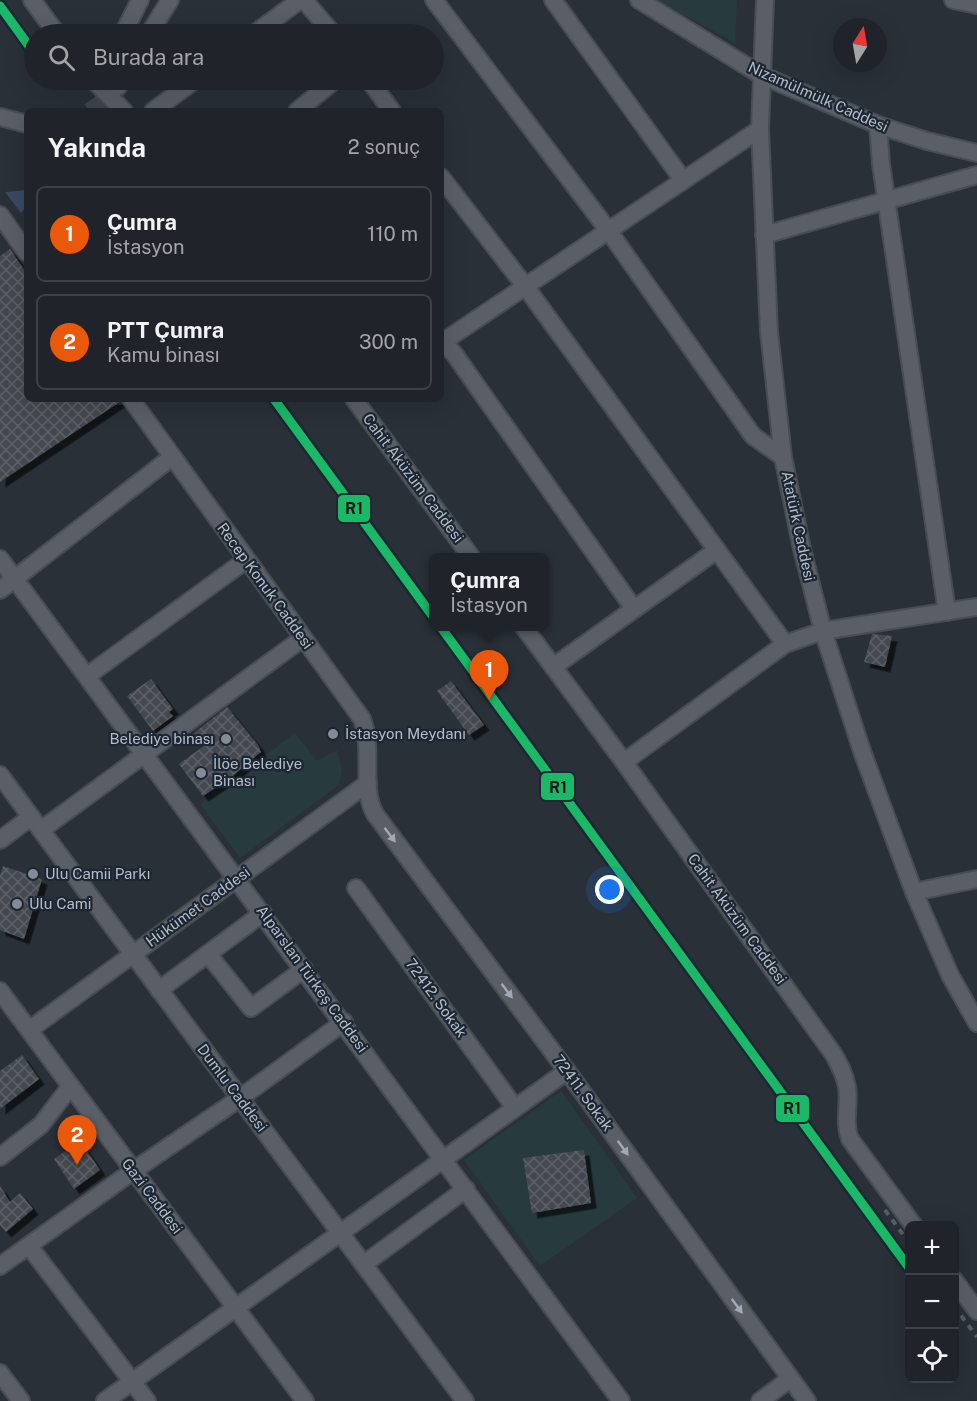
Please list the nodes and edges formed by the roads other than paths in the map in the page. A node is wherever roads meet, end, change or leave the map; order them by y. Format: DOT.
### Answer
graph roads {
  1 [pos="32,0"];
  2 [pos="140,0"];
  3 [pos="170,0"];
  4 [pos="302,0"];
  5 [pos="434,0"];
  6 [pos="553,0"];
  7 [pos="639,0"];
  8 [pos="765,0"];
  9 [pos="953,0"];
  10 [pos="977,6"];
  11 [pos="50,24"];
  12 [pos="128,24"];
  13 [pos="155,24"];
  14 [pos="268,24"];
  15 [pos="324,24"];
  16 [pos="761,75"];
  17 [pos="103,90"];
  18 [pos="181,90"];
  19 [pos="323,90"];
  20 [pos="376,90"];
  21 [pos="121,108"];
  22 [pos="157,108"];
  23 [pos="301,108"];
  24 [pos="390,108"];
  25 [pos="0,117"];
  26 [pos="24,123"];
  27 [pos="878,125"];
  28 [pos="760,129"];
  29 [pos="977,153"];
  30 [pos="977,175"];
  31 [pos="683,180"];
  32 [pos="444,181"];
  33 [pos="886,200"];
  34 [pos="0,215"];
  35 [pos="608,230"];
  36 [pos="764,235"];
  37 [pos="24,249"];
  38 [pos="525,286"];
  39 [pos="444,340"];
  40 [pos="444,343"];
  41 [pos="133,402"];
  42 [pos="356,402"];
  43 [pos="172,457"];
  44 [pos="783,457"];
  45 [pos="717,550"];
  46 [pos="468,553"];
  47 [pos="0,559"];
  48 [pos="246,560"];
  49 [pos="15,579"];
  50 [pos="0,590"];
  51 [pos="977,607"];
  52 [pos="634,609"];
  53 [pos="947,612"];
  54 [pos="526,631"];
  55 [pos="823,631"];
  56 [pos="303,638"];
  57 [pos="785,644"];
  58 [pos="553,667"];
  59 [pos="87,676"];
  60 [pos="144,754"];
  61 [pos="624,762"];
  62 [pos="0,775"];
  63 [pos="368,783"];
  64 [pos="36,823"];
  65 [pos="0,840"];
  66 [pos="237,878"];
  67 [pos="977,879"];
  68 [pos="356,888"];
  69 [pos="914,892"];
  70 [pos="263,913"];
  71 [pos="208,954"];
  72 [pos="133,955"];
  73 [pos="304,969"];
  74 [pos="159,990"];
  75 [pos="0,991"];
  76 [pos="344,1022"];
  77 [pos="977,1023"];
  78 [pos="29,1030"];
  79 [pos="567,1071"];
  80 [pos="70,1086"];
  81 [pos="240,1098"];
  82 [pos="515,1108"];
  83 [pos="0,1157"];
  84 [pos="444,1159"];
  85 [pos="133,1171"];
  86 [pos="466,1189"];
  87 [pos="910,1221"];
  88 [pos="341,1233"];
  89 [pos="29,1246"];
  90 [pos="364,1264"];
  91 [pos="0,1266"];
  92 [pos="959,1287"];
  93 [pos="236,1308"];
  94 [pos="977,1311"];
  95 [pos="0,1373"];
  96 [pos="790,1379"];
  97 [pos="133,1382"];
  98 [pos="21,1401"];
  99 [pos="105,1401"];
  100 [pos="147,1401"];
  101 [pos="305,1401"];
  102 [pos="465,1401"];
  103 [pos="621,1401"];
  104 [pos="760,1401"];
  105 [pos="807,1401"];
  1 -- 11 [label="street"];
  2 -- 12 [label="street"];
  3 -- 13 [label="street"];
  4 -- 14 [label="street"];
  4 -- 15 [label="street"];
  5 -- 35 [label="street"];
  6 -- 31 [label="street"];
  7 -- 16 [label="street, Nizamülmülk Caddesi"];
  8 -- 16 [label="street, Atatürk Caddesi"];
  9 -- 10 [label="street"];
  16 -- 27 [label="street, Nizamülmülk Caddesi"];
  16 -- 28 [label="street, Atatürk Caddesi"];
  17 -- 21 [label="street"];
  18 -- 22 [label="street"];
  19 -- 23 [label="street"];
  20 -- 24 [label="street"];
  25 -- 26 [label="street"];
  27 -- 29 [label="street, Nizamülmülk Caddesi"];
  27 -- 33 [label="street"];
  28 -- 31 [label="street"];
  28 -- 36 [label="street, Atatürk Caddesi"];
  30 -- 33 [label="street"];
  31 -- 35 [label="street"];
  32 -- 38 [label="street"];
  33 -- 36 [label="street"];
  33 -- 53 [label="street"];
  34 -- 37 [label="street"];
  35 -- 38 [label="street"];
  35 -- 44 [label="street"];
  36 -- 44 [label="street, Atatürk Caddesi"];
  38 -- 39 [label="street"];
  38 -- 45 [label="street"];
  40 -- 52 [label="street"];
  41 -- 43 [label="street, Recep Konuk Caddesi"];
  42 -- 46 [label="street, Cahit Aküzüm Caddesi"];
  43 -- 48 [label="street, Recep Konuk Caddesi"];
  43 -- 49 [label="street"];
  44 -- 55 [label="street, Atatürk Caddesi"];
  45 -- 52 [label="street"];
  45 -- 57 [label="street"];
  47 -- 49 [label="street, Alparslan Türkeş Caddesi"];
  48 -- 56 [label="street, Recep Konuk Caddesi"];
  48 -- 59 [label="street"];
  49 -- 50 [label="street"];
  49 -- 59 [label="street, Alparslan Türkeş Caddesi"];
  51 -- 53 [label="street"];
  52 -- 58 [label="street"];
  53 -- 55 [label="street"];
  54 -- 58 [label="street, Cahit Aküzüm Caddesi"];
  55 -- 57 [label="street"];
  55 -- 69 [label="street, Atatürk Caddesi"];
  56 -- 60 [label="street"];
  56 -- 63 [label="street, Recep Konuk Caddesi"];
  57 -- 61 [label="street"];
  58 -- 61 [label="street, Cahit Aküzüm Caddesi"];
  59 -- 60 [label="street, Alparslan Türkeş Caddesi"];
  60 -- 64 [label="street"];
  60 -- 66 [label="street, Alparslan Türkeş Caddesi"];
  61 -- 87 [label="street, Cahit Aküzüm Caddesi"];
  62 -- 64 [label="street, Dumlu Caddesi"];
  63 -- 66 [label="street, Hükümet Caddesi"];
  63 -- 79 [label="street, 72411. Sokak, one-way"];
  64 -- 65 [label="street"];
  64 -- 72 [label="street, Dumlu Caddesi"];
  66 -- 70 [label="street, Alparslan Türkeş Caddesi"];
  66 -- 72 [label="street, Hükümet Caddesi"];
  67 -- 69 [label="street"];
  68 -- 82 [label="street, 72412. Sokak"];
  69 -- 77 [label="street, Atatürk Caddesi"];
  70 -- 71 [label="street"];
  70 -- 73 [label="street, Alparslan Türkeş Caddesi"];
  71 -- 73 [label="street"];
  71 -- 74 [label="street"];
  72 -- 74 [label="street, Dumlu Caddesi"];
  72 -- 78 [label="street, Hükümet Caddesi"];
  73 -- 76 [label="street, Alparslan Türkeş Caddesi"];
  74 -- 81 [label="street, Dumlu Caddesi"];
  75 -- 78 [label="street, Gazi Caddesi"];
  76 -- 81 [label="street"];
  76 -- 84 [label="street, Alparslan Türkeş Caddesi"];
  78 -- 80 [label="street, Gazi Caddesi"];
  79 -- 82 [label="street"];
  79 -- 96 [label="street, 72411. Sokak, one-way"];
  80 -- 83 [label="street"];
  80 -- 85 [label="street, Gazi Caddesi"];
  81 -- 85 [label="street"];
  81 -- 88 [label="street, Dumlu Caddesi"];
  82 -- 84 [label="street"];
  84 -- 86 [label="street, Alparslan Türkeş Caddesi"];
  84 -- 88 [label="street"];
  85 -- 89 [label="street"];
  85 -- 93 [label="street, Gazi Caddesi"];
  86 -- 90 [label="street"];
  86 -- 103 [label="street, Alparslan Türkeş Caddesi"];
  88 -- 90 [label="street, Dumlu Caddesi"];
  88 -- 93 [label="street"];
  89 -- 91 [label="street"];
  89 -- 97 [label="street"];
  90 -- 102 [label="street, Dumlu Caddesi"];
  92 -- 94 [label="street"];
  93 -- 97 [label="street"];
  93 -- 101 [label="street, Gazi Caddesi"];
  95 -- 98 [label="street"];
  96 -- 104 [label="street"];
  96 -- 105 [label="street, 72411. Sokak"];
  97 -- 99 [label="street"];
  97 -- 100 [label="street"];
}
